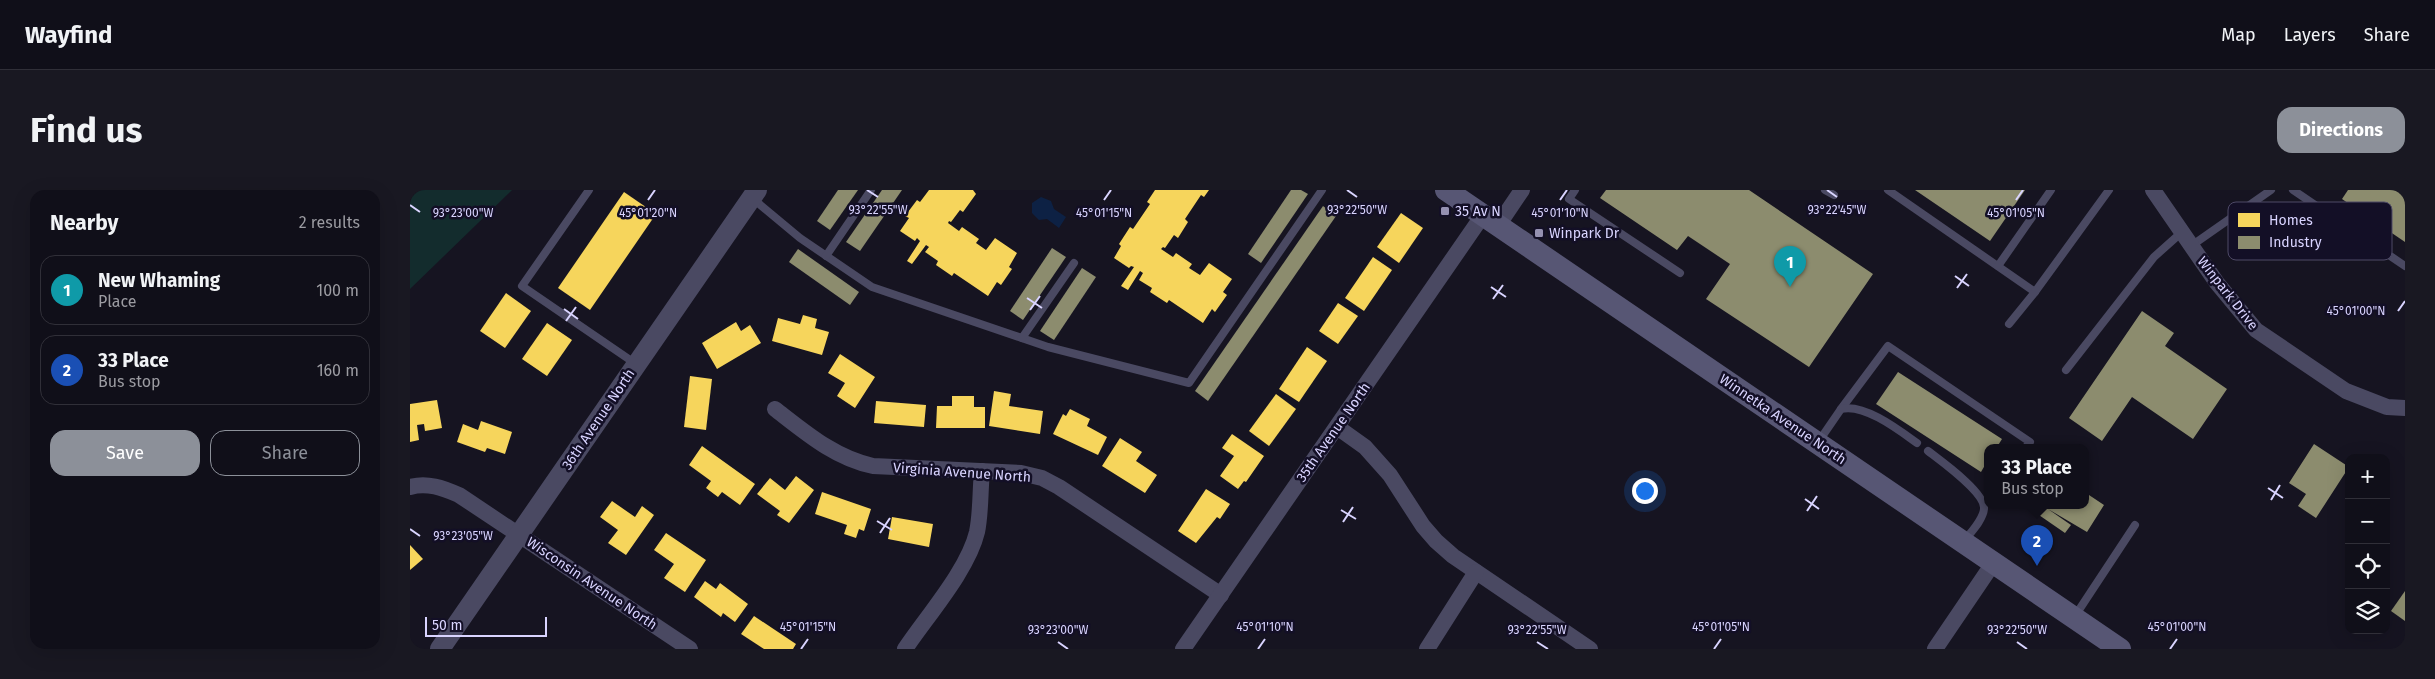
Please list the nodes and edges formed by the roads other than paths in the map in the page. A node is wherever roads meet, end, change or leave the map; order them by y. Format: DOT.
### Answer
graph roads {
  1 [pos="589,190"];
  2 [pos="871,190"];
  3 [pos="1322,190"];
  4 [pos="1446,190"];
  5 [pos="1522,190"];
  6 [pos="1575,190"];
  7 [pos="1825,190"];
  8 [pos="1888,190"];
  9 [pos="2051,190"];
  10 [pos="2153,190"];
  11 [pos="2271,190"];
  12 [pos="2293,190"];
  13 [pos="2105,191"];
  14 [pos="754,194"];
  15 [pos="1834,196"];
  16 [pos="2254,202"];
  17 [pos="2311,202"];
  18 [pos="1491,219"];
  19 [pos="2228,220"];
  20 [pos="2182,232"];
  21 [pos="2192,246"];
  22 [pos="826,256"];
  23 [pos="2392,257"];
  24 [pos="1074,263"];
  25 [pos="1998,266"];
  26 [pos="2405,266"];
  27 [pos="1680,273"];
  28 [pos="2035,292"];
  29 [pos="2009,324"];
  30 [pos="1022,338"];
  31 [pos="636,364"];
  32 [pos="2066,370"];
  33 [pos="2405,408"];
  34 [pos="775,410"];
  35 [pos="1841,410"];
  36 [pos="1336,428"];
  37 [pos="1817,443"];
  38 [pos="1917,443"];
  39 [pos="2028,444"];
  40 [pos="1928,451"];
  41 [pos="982,471"];
  42 [pos="410,487"];
  43 [pos="1984,502"];
  44 [pos="1985,509"];
  45 [pos="2136,525"];
  46 [pos="520,533"];
  47 [pos="1963,542"];
  48 [pos="1994,562"];
  49 [pos="1476,572"];
  50 [pos="1221,594"];
  51 [pos="2074,618"];
  52 [pos="440,649"];
  53 [pos="690,649"];
  54 [pos="905,649"];
  55 [pos="1183,649"];
  56 [pos="1427,649"];
  57 [pos="1590,649"];
  58 [pos="1935,649"];
  59 [pos="2120,649"];
  1 -- 31 [label="lane"];
  2 -- 22 [label="lane"];
  3 -- 30 [label="lane"];
  4 -- 18 [label="main road, Winnetka Avenue North"];
  5 -- 18 [label="street"];
  6 -- 27 [label="lane"];
  7 -- 15 [label="lane"];
  8 -- 25 [label="lane"];
  9 -- 25 [label="lane"];
  10 -- 20 [label="street, Winpark Drive"];
  11 -- 16 [label="lane"];
  12 -- 17 [label="lane"];
  13 -- 28 [label="lane"];
  14 -- 22 [label="lane"];
  14 -- 31 [label="street, 36th Avenue North"];
  18 -- 36 [label="street, 35th Avenue North"];
  18 -- 37 [label="main road, Winnetka Avenue North"];
  19 -- 21 [label="lane"];
  20 -- 21 [label="street, Winpark Drive"];
  20 -- 32 [label="lane"];
  21 -- 33 [label="street, Winpark Drive"];
  22 -- 30 [label="lane"];
  23 -- 26 [label="lane"];
  24 -- 30 [label="lane"];
  25 -- 28 [label="lane"];
  28 -- 29 [label="lane"];
  31 -- 46 [label="street, 36th Avenue North"];
  34 -- 41 [label="street, Virginia Avenue North"];
  35 -- 37 [label="lane"];
  35 -- 38 [label="lane"];
  35 -- 39 [label="lane"];
  36 -- 49 [label="street"];
  36 -- 50 [label="street, 35th Avenue North"];
  37 -- 47 [label="main road, Winnetka Avenue North"];
  40 -- 43 [label="lane"];
  41 -- 50 [label="street, Virginia Avenue North"];
  41 -- 54 [label="street"];
  42 -- 46 [label="street, Wisconsin Avenue North"];
  44 -- 47 [label="lane"];
  45 -- 51 [label="lane"];
  46 -- 52 [label="street, 36th Avenue North"];
  46 -- 53 [label="street, Wisconsin Avenue North"];
  47 -- 48 [label="main road, Winnetka Avenue North"];
  48 -- 51 [label="main road, Winnetka Avenue North"];
  48 -- 58 [label="street"];
  49 -- 56 [label="street"];
  49 -- 57 [label="street"];
  50 -- 55 [label="street, 35th Avenue North"];
  51 -- 59 [label="main road, Winnetka Avenue North"];
}
